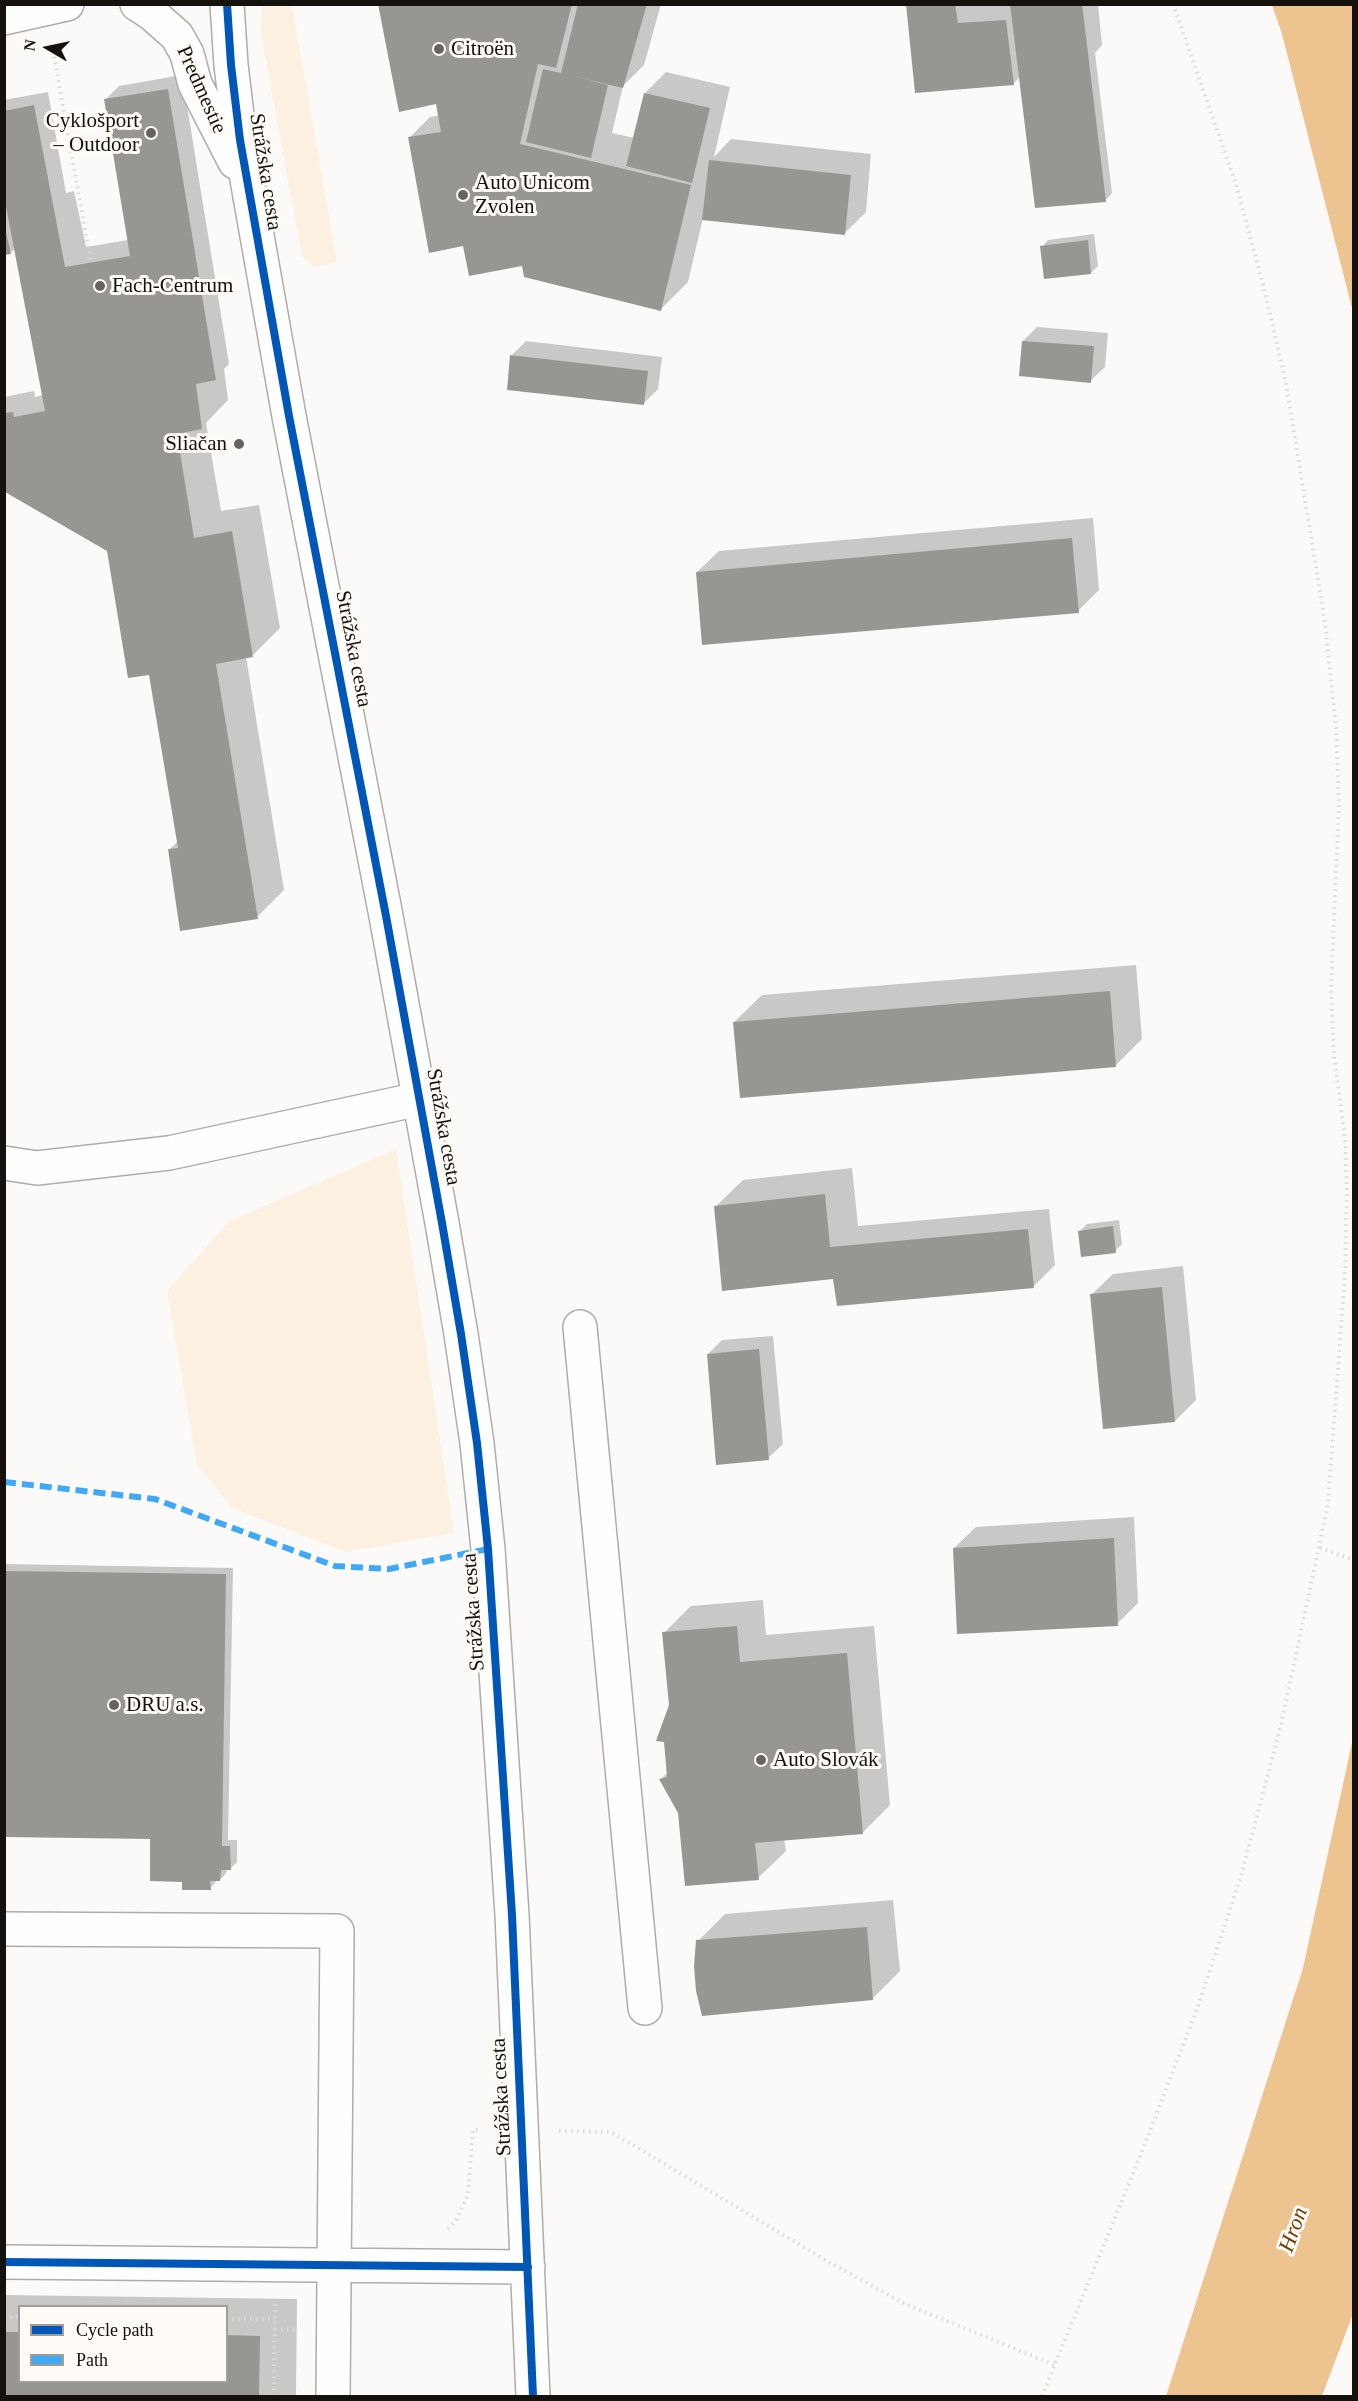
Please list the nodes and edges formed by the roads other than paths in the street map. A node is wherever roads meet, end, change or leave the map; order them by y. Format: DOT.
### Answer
graph roads {
  1 [pos="137,4"];
  2 [pos="58,6"];
  3 [pos="223,8"];
  4 [pos="4,18"];
  5 [pos="249,188"];
  6 [pos="419,1099"];
  7 [pos="4,1163"];
  8 [pos="580,1327"];
  9 [pos="4,1929"];
  10 [pos="645,2008"];
  11 [pos="4,2262"];
  12 [pos="335,2265"];
  13 [pos="528,2267"];
  14 [pos="333,2397"];
  15 [pos="533,2397"];
  1 -- 5 [label="street, Predmestie"];
  2 -- 4 [label="street"];
  3 -- 5 [label="street, Strážska cesta"];
  5 -- 6 [label="street, Strážska cesta"];
  6 -- 7 [label="street"];
  6 -- 13 [label="street, Strážska cesta"];
  8 -- 10 [label="street"];
  9 -- 12 [label="street"];
  11 -- 12 [label="street"];
  12 -- 13 [label="street"];
  12 -- 14 [label="street"];
  13 -- 15 [label="street, Strážska cesta"];
}
